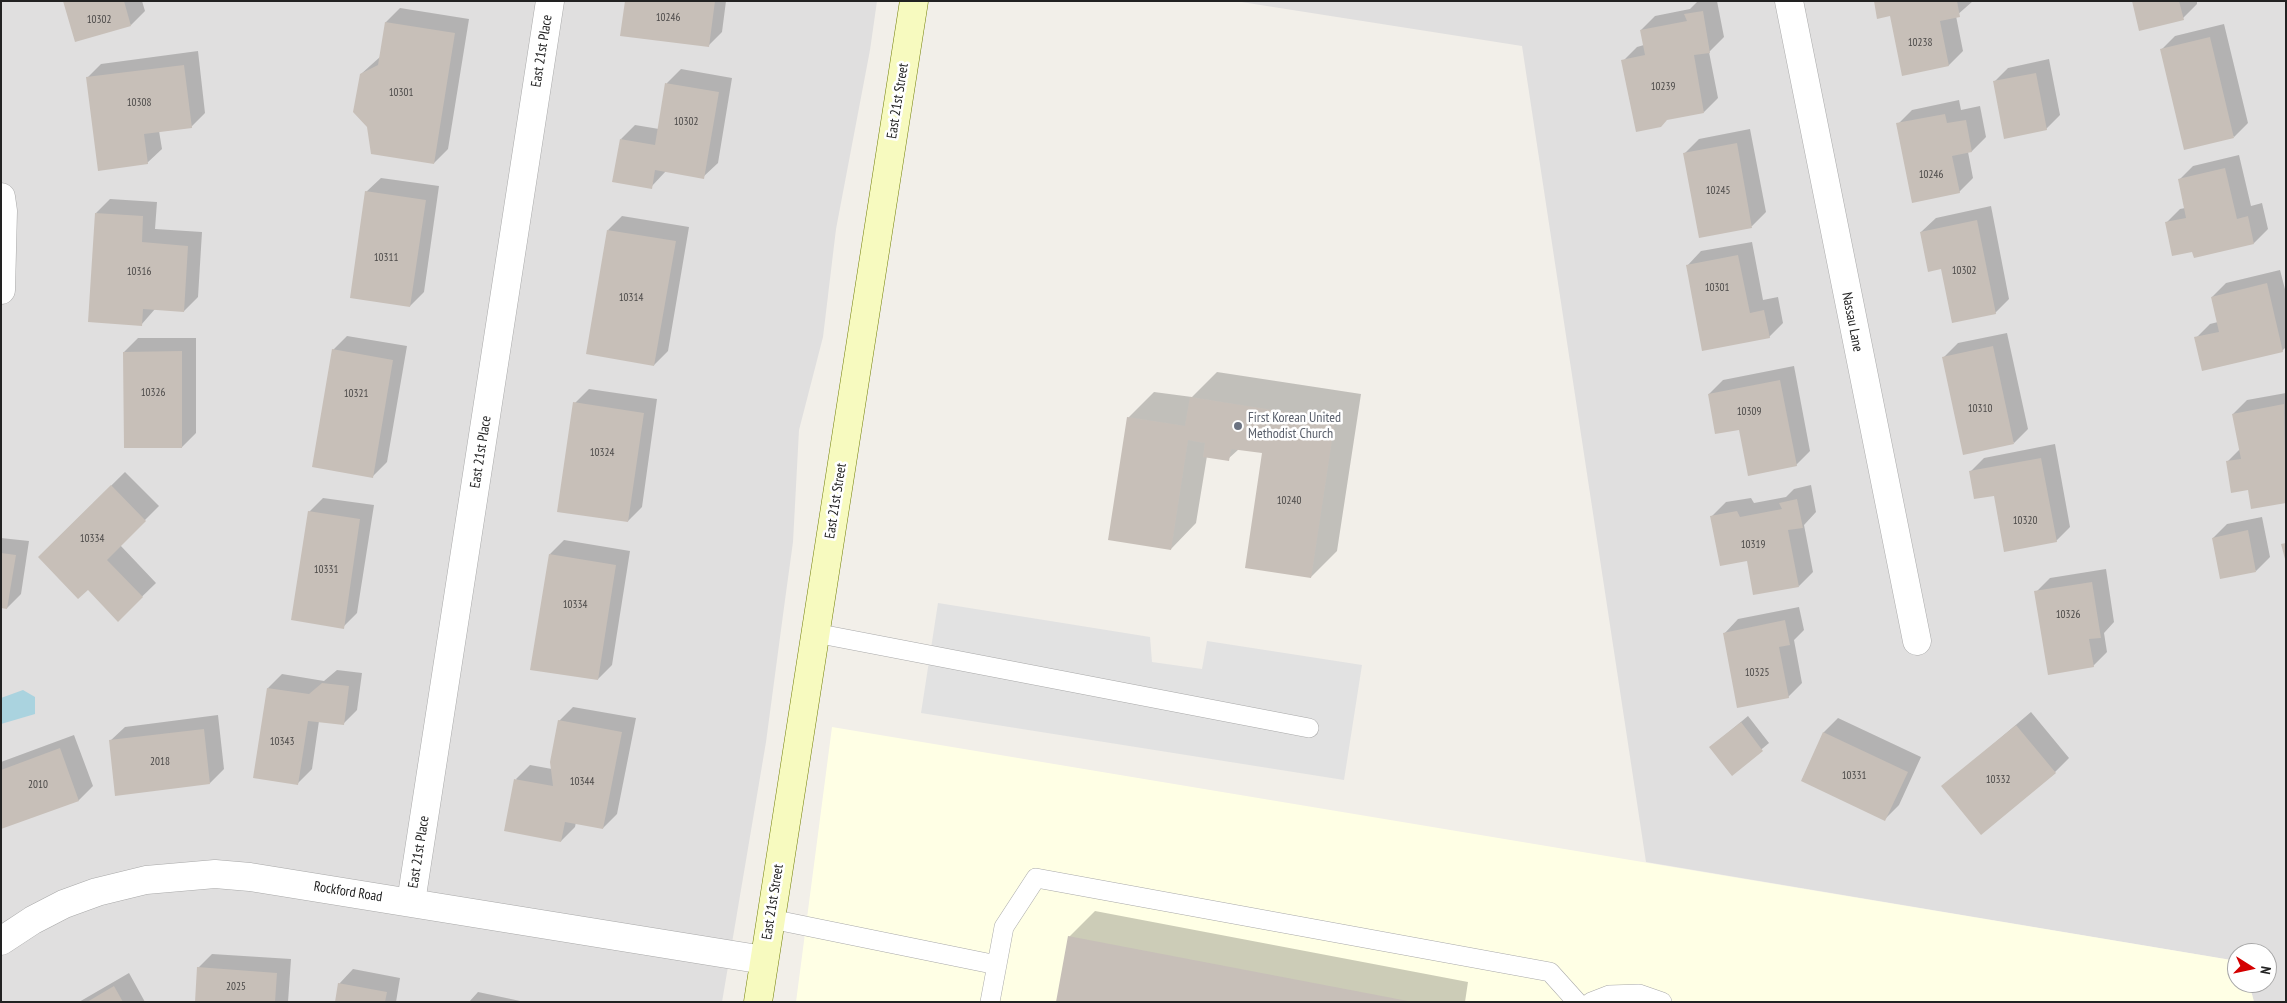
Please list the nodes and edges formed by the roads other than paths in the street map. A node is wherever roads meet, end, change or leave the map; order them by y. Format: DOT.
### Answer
graph roads {
  1 [pos="550,1"];
  2 [pos="914,1"];
  3 [pos="1789,1"];
  4 [pos="1,197"];
  5 [pos="1,290"];
  6 [pos="815,633"];
  7 [pos="1917,641"];
  8 [pos="1309,728"];
  9 [pos="412,902"];
  10 [pos="771,919"];
  11 [pos="1,941"];
  12 [pos="764,960"];
  13 [pos="997,965"];
  14 [pos="758,1002"];
  15 [pos="990,1002"];
  16 [pos="1577,1002"];
  17 [pos="1591,1002"];
  18 [pos="1662,1002"];
  1 -- 9 [label="street, East 21st Place"];
  2 -- 6 [label="main road, East 21st Street"];
  3 -- 7 [label="street, Nassau Lane"];
  4 -- 5 [label="street"];
  6 -- 8 [label="lane"];
  6 -- 10 [label="main road, East 21st Street"];
  9 -- 11 [label="street, Rockford Road"];
  9 -- 12 [label="street, Rockford Road"];
  10 -- 12 [label="main road, East 21st Street"];
  10 -- 13 [label="lane"];
  12 -- 14 [label="main road, East 21st Street"];
  13 -- 15 [label="lane"];
  13 -- 16 [label="lane"];
  17 -- 18 [label="lane"];
}
